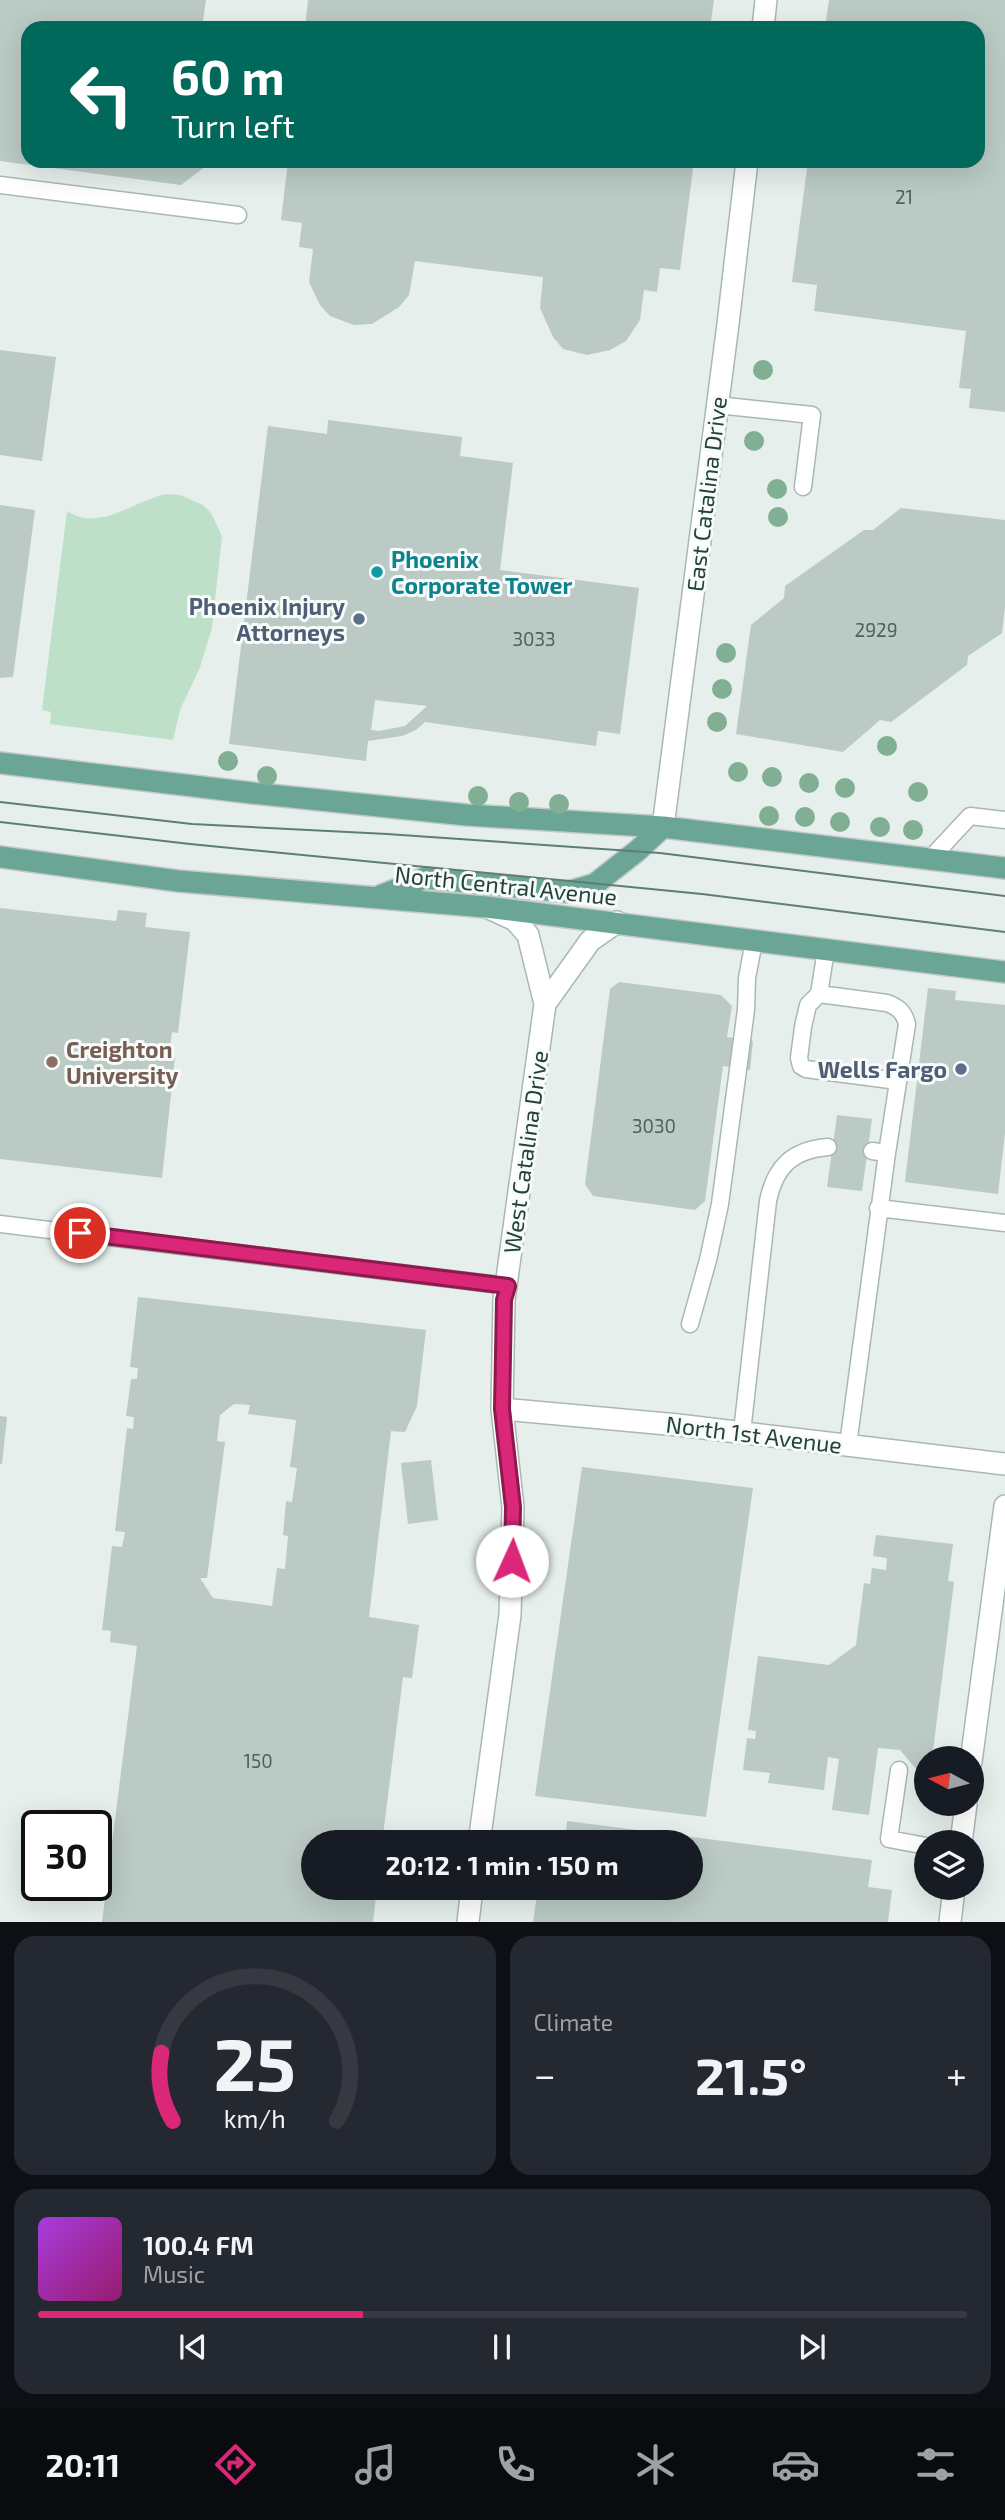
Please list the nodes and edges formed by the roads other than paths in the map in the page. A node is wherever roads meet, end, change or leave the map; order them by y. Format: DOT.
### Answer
graph roads {
  1 [pos="766,0"];
  2 [pos="764,21"];
  3 [pos="746,168"];
  4 [pos="0,185"];
  5 [pos="238,215"];
  6 [pos="718,405"];
  7 [pos="803,487"];
  8 [pos="0,763"];
  9 [pos="1005,820"];
  10 [pos="663,827"];
  11 [pos="0,857"];
  12 [pos="930,859"];
  13 [pos="1005,868"];
  14 [pos="375,898"];
  15 [pos="486,906"];
  16 [pos="617,922"];
  17 [pos="754,941"];
  18 [pos="826,950"];
  19 [pos="1005,972"];
  20 [pos="819,994"];
  21 [pos="545,1004"];
  22 [pos="898,1081"];
  23 [pos="828,1147"];
  24 [pos="878,1208"];
  25 [pos="1005,1223"];
  26 [pos="0,1224"];
  27 [pos="508,1286"];
  28 [pos="690,1324"];
  29 [pos="502,1409"];
  30 [pos="742,1433"];
  31 [pos="848,1445"];
  32 [pos="1005,1464"];
  33 [pos="1005,1506"];
  34 [pos="973,1746"];
  35 [pos="899,1770"];
  36 [pos="481,1830"];
  37 [pos="914,1844"];
  38 [pos="471,1900"];
  39 [pos="953,1900"];
  40 [pos="468,1922"];
  41 [pos="950,1922"];
  1 -- 2 [label="street"];
  3 -- 6 [label="street, East Catalina Drive"];
  4 -- 5 [label="lane"];
  6 -- 7 [label="lane"];
  6 -- 10 [label="street, East Catalina Drive"];
  8 -- 10 [label="main road"];
  9 -- 12 [label="lane"];
  10 -- 12 [label="main road"];
  10 -- 14 [label="main road"];
  11 -- 14 [label="main road, North Central Avenue"];
  12 -- 13 [label="main road"];
  14 -- 15 [label="main road, North Central Avenue"];
  15 -- 16 [label="main road, North Central Avenue"];
  15 -- 21 [label="street, West Catalina Drive"];
  16 -- 17 [label="main road, North Central Avenue"];
  16 -- 21 [label="street, West Catalina Drive"];
  17 -- 18 [label="main road, North Central Avenue"];
  17 -- 28 [label="lane"];
  18 -- 19 [label="main road, North Central Avenue"];
  18 -- 20 [label="lane"];
  20 -- 22 [label="lane"];
  20 -- 22 [label="lane"];
  21 -- 27 [label="street, West Catalina Drive"];
  22 -- 24 [label="lane"];
  23 -- 30 [label="lane"];
  24 -- 25 [label="lane"];
  24 -- 31 [label="lane"];
  26 -- 27 [label="lane"];
  27 -- 29 [label="street, West Catalina Drive"];
  29 -- 30 [label="street, North 1st Avenue"];
  29 -- 36 [label="street, West Catalina Drive"];
  30 -- 31 [label="street, North 1st Avenue"];
  31 -- 32 [label="street, North 1st Avenue"];
  33 -- 34 [label="street"];
  35 -- 37 [label="lane"];
  38 -- 40 [label="street"];
  39 -- 41 [label="street"];
}
